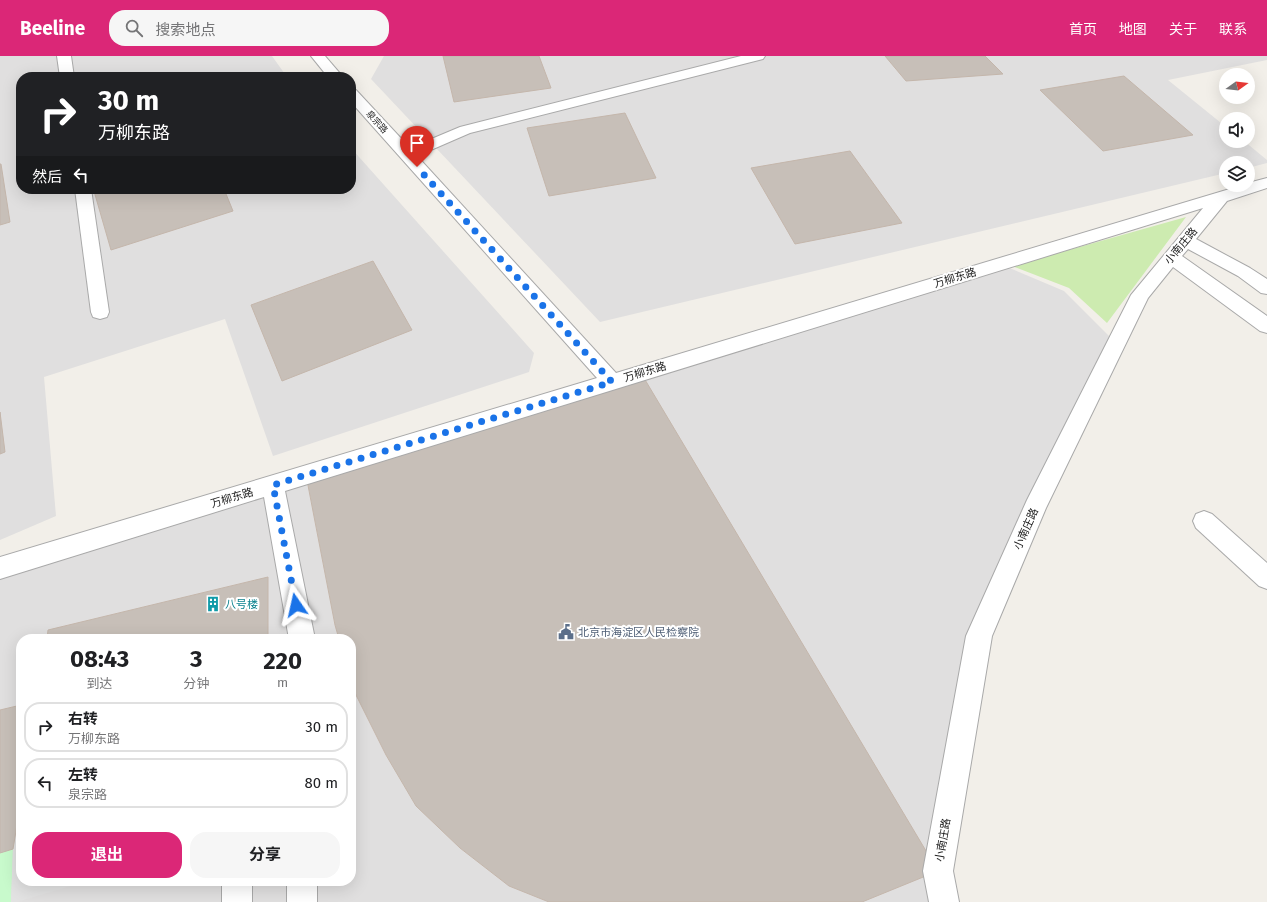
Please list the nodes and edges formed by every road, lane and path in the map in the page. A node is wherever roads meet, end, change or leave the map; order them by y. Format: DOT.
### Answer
graph roads {
  1 [pos="64,56"];
  2 [pos="321,56"];
  3 [pos="758,56"];
  4 [pos="66,72"];
  5 [pos="332,72"];
  6 [pos="356,99"];
  7 [pos="407,155"];
  8 [pos="1267,183"];
  9 [pos="84,194"];
  10 [pos="1221,197"];
  11 [pos="1178,249"];
  12 [pos="1267,288"];
  13 [pos="100,312"];
  14 [pos="1267,326"];
  15 [pos="612,382"];
  16 [pos="273,485"];
  17 [pos="1204,521"];
  18 [pos="0,568"];
  19 [pos="1267,578"];
  20 [pos="301,634"];
  21 [pos="238,886"];
  22 [pos="302,886"];
  23 [pos="237,902"];
  24 [pos="302,902"];
  25 [pos="944,902"];
  1 -- 4 [label="street"];
  2 -- 5 [label="street"];
  3 -- 7 [label="street"];
  6 -- 7 [label="street, 泉宗路"];
  7 -- 15 [label="street, 泉宗路"];
  8 -- 10 [label="street, 万柳东路"];
  9 -- 13 [label="street"];
  10 -- 11 [label="street, 小南庄路"];
  10 -- 15 [label="street, 万柳东路"];
  11 -- 12 [label="street"];
  11 -- 14 [label="street"];
  11 -- 25 [label="street, 小南庄路"];
  15 -- 16 [label="street, 万柳东路"];
  16 -- 18 [label="street, 万柳东路"];
  16 -- 20 [label="street"];
  17 -- 19 [label="street"];
  21 -- 23 [label="street"];
  22 -- 24 [label="street"];
}
